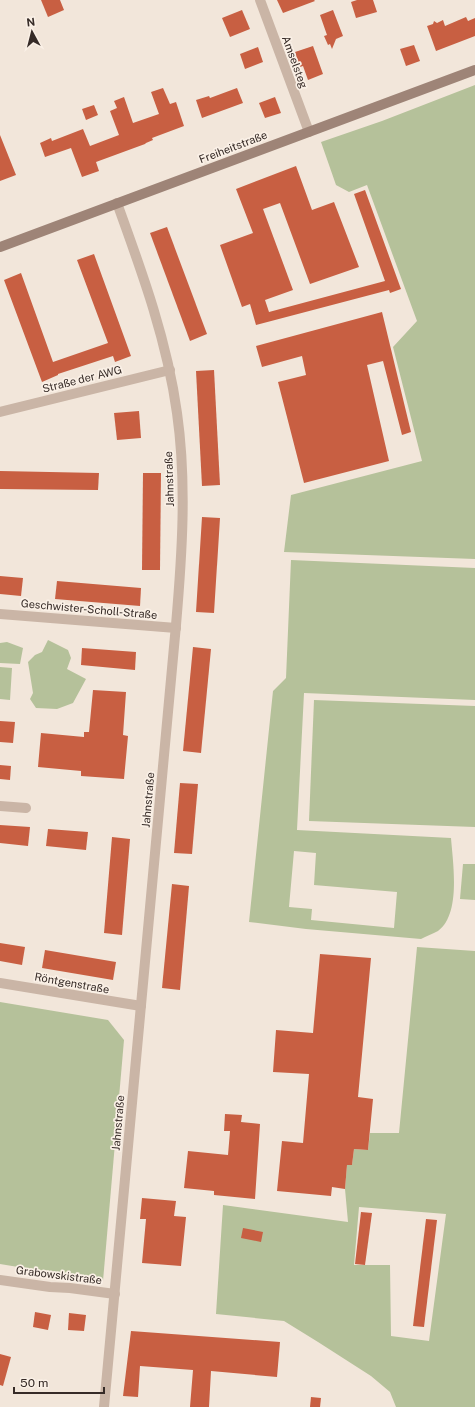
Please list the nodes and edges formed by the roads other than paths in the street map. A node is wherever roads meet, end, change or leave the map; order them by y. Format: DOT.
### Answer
graph roads {
  1 [pos="260,0"];
  2 [pos="475,70"];
  3 [pos="309,132"];
  4 [pos="117,203"];
  5 [pos="0,247"];
  6 [pos="170,370"];
  7 [pos="0,412"];
  8 [pos="0,614"];
  9 [pos="176,628"];
  10 [pos="0,806"];
  11 [pos="26,808"];
  12 [pos="0,983"];
  13 [pos="141,1006"];
  14 [pos="0,1280"];
  15 [pos="115,1294"];
  16 [pos="104,1407"];
  1 -- 3 [label="street, Amselsteg"];
  2 -- 3 [label="street, Freiheitstraße"];
  3 -- 4 [label="street, Freiheitstraße"];
  4 -- 5 [label="street, Freiheitstraße"];
  4 -- 6 [label="street, Jahnstraße"];
  6 -- 7 [label="street, Straße der AWG"];
  6 -- 9 [label="street, Jahnstraße"];
  8 -- 9 [label="street, Geschwister-Scholl-Straße"];
  9 -- 13 [label="street, Jahnstraße"];
  10 -- 11 [label="street"];
  12 -- 13 [label="street, Röntgenstraße"];
  13 -- 15 [label="street, Jahnstraße"];
  14 -- 15 [label="street, Grabowskistraße"];
  15 -- 16 [label="street, Jahnstraße"];
}
